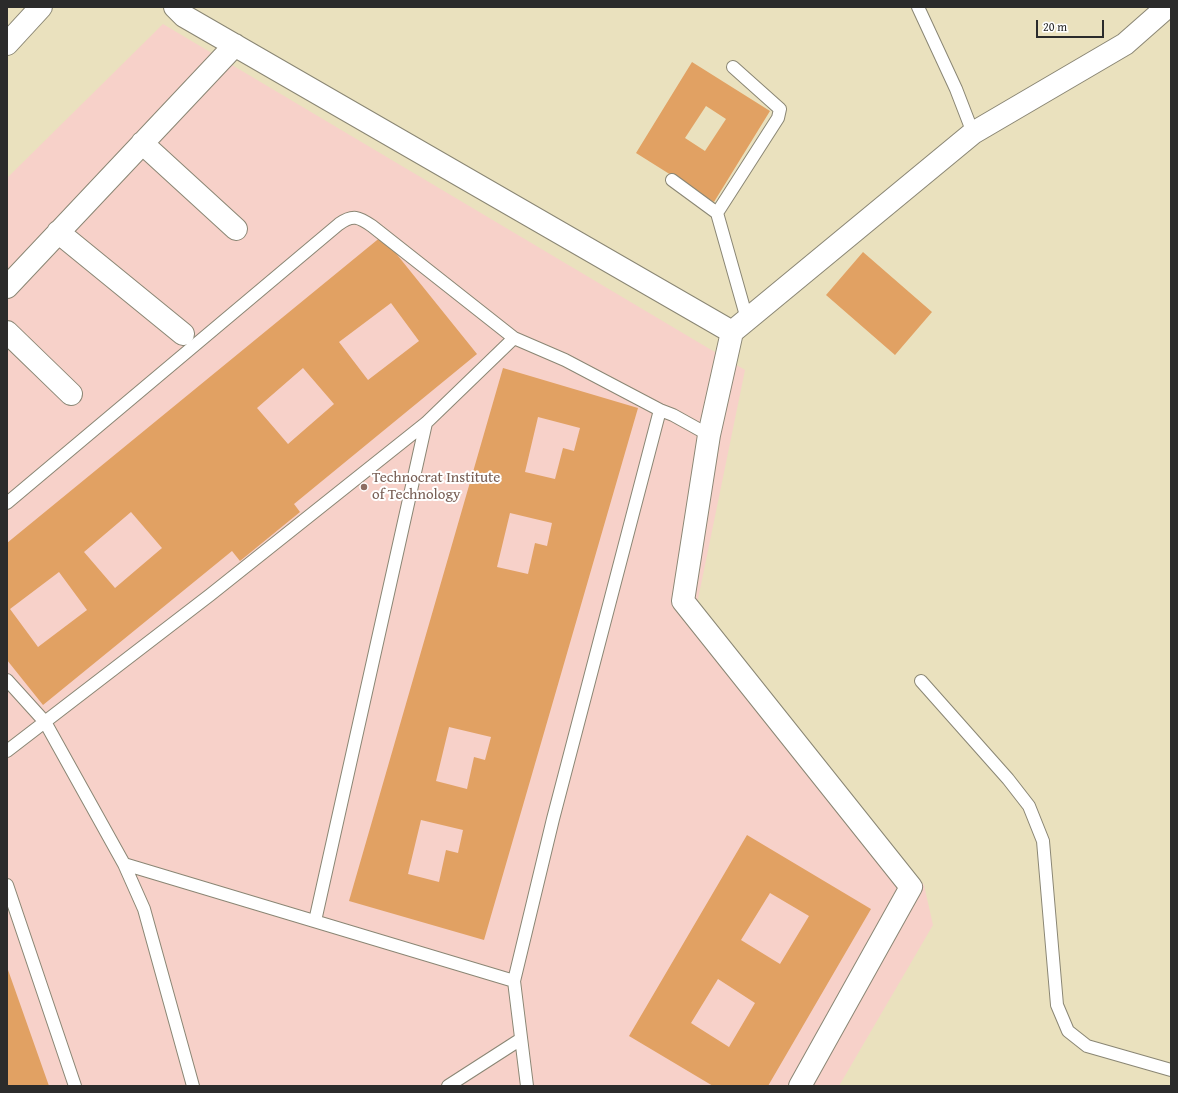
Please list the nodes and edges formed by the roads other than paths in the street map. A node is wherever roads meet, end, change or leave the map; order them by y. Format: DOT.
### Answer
graph roads {
  1 [pos="41,7"];
  2 [pos="176,7"];
  3 [pos="918,7"];
  4 [pos="1166,7"];
  5 [pos="7,44"];
  6 [pos="235,45"];
  7 [pos="733,67"];
  8 [pos="973,133"];
  9 [pos="142,143"];
  10 [pos="672,180"];
  11 [pos="717,213"];
  12 [pos="236,229"];
  13 [pos="58,232"];
  14 [pos="7,287"];
  15 [pos="740,326"];
  16 [pos="7,332"];
  17 [pos="183,334"];
  18 [pos="514,338"];
  19 [pos="71,394"];
  20 [pos="660,410"];
  21 [pos="426,423"];
  22 [pos="709,435"];
  23 [pos="7,502"];
  24 [pos="7,680"];
  25 [pos="921,681"];
  26 [pos="45,722"];
  27 [pos="7,751"];
  28 [pos="124,864"];
  29 [pos="7,885"];
  30 [pos="315,921"];
  31 [pos="514,981"];
  32 [pos="521,1039"];
  33 [pos="1171,1070"];
  34 [pos="76,1086"];
  35 [pos="193,1086"];
  36 [pos="448,1086"];
  37 [pos="527,1086"];
  38 [pos="800,1086"];
  1 -- 5 [label="street"];
  2 -- 6 [label="street"];
  3 -- 8 [label="lane"];
  4 -- 8 [label="street"];
  6 -- 9 [label="street"];
  6 -- 15 [label="street"];
  7 -- 11 [label="lane"];
  8 -- 15 [label="street"];
  9 -- 12 [label="street"];
  9 -- 13 [label="street"];
  10 -- 11 [label="lane"];
  11 -- 15 [label="lane"];
  13 -- 14 [label="street"];
  13 -- 17 [label="street"];
  15 -- 22 [label="street"];
  16 -- 19 [label="street"];
  18 -- 20 [label="lane"];
  18 -- 21 [label="lane"];
  18 -- 23 [label="lane"];
  20 -- 22 [label="lane"];
  20 -- 31 [label="lane"];
  21 -- 26 [label="lane"];
  21 -- 30 [label="lane"];
  22 -- 38 [label="street"];
  24 -- 26 [label="lane"];
  25 -- 33 [label="lane"];
  26 -- 27 [label="lane"];
  26 -- 28 [label="lane"];
  28 -- 30 [label="lane"];
  28 -- 35 [label="lane"];
  29 -- 34 [label="lane"];
  30 -- 31 [label="lane"];
  31 -- 32 [label="lane"];
  32 -- 36 [label="lane"];
  32 -- 37 [label="lane"];
}
